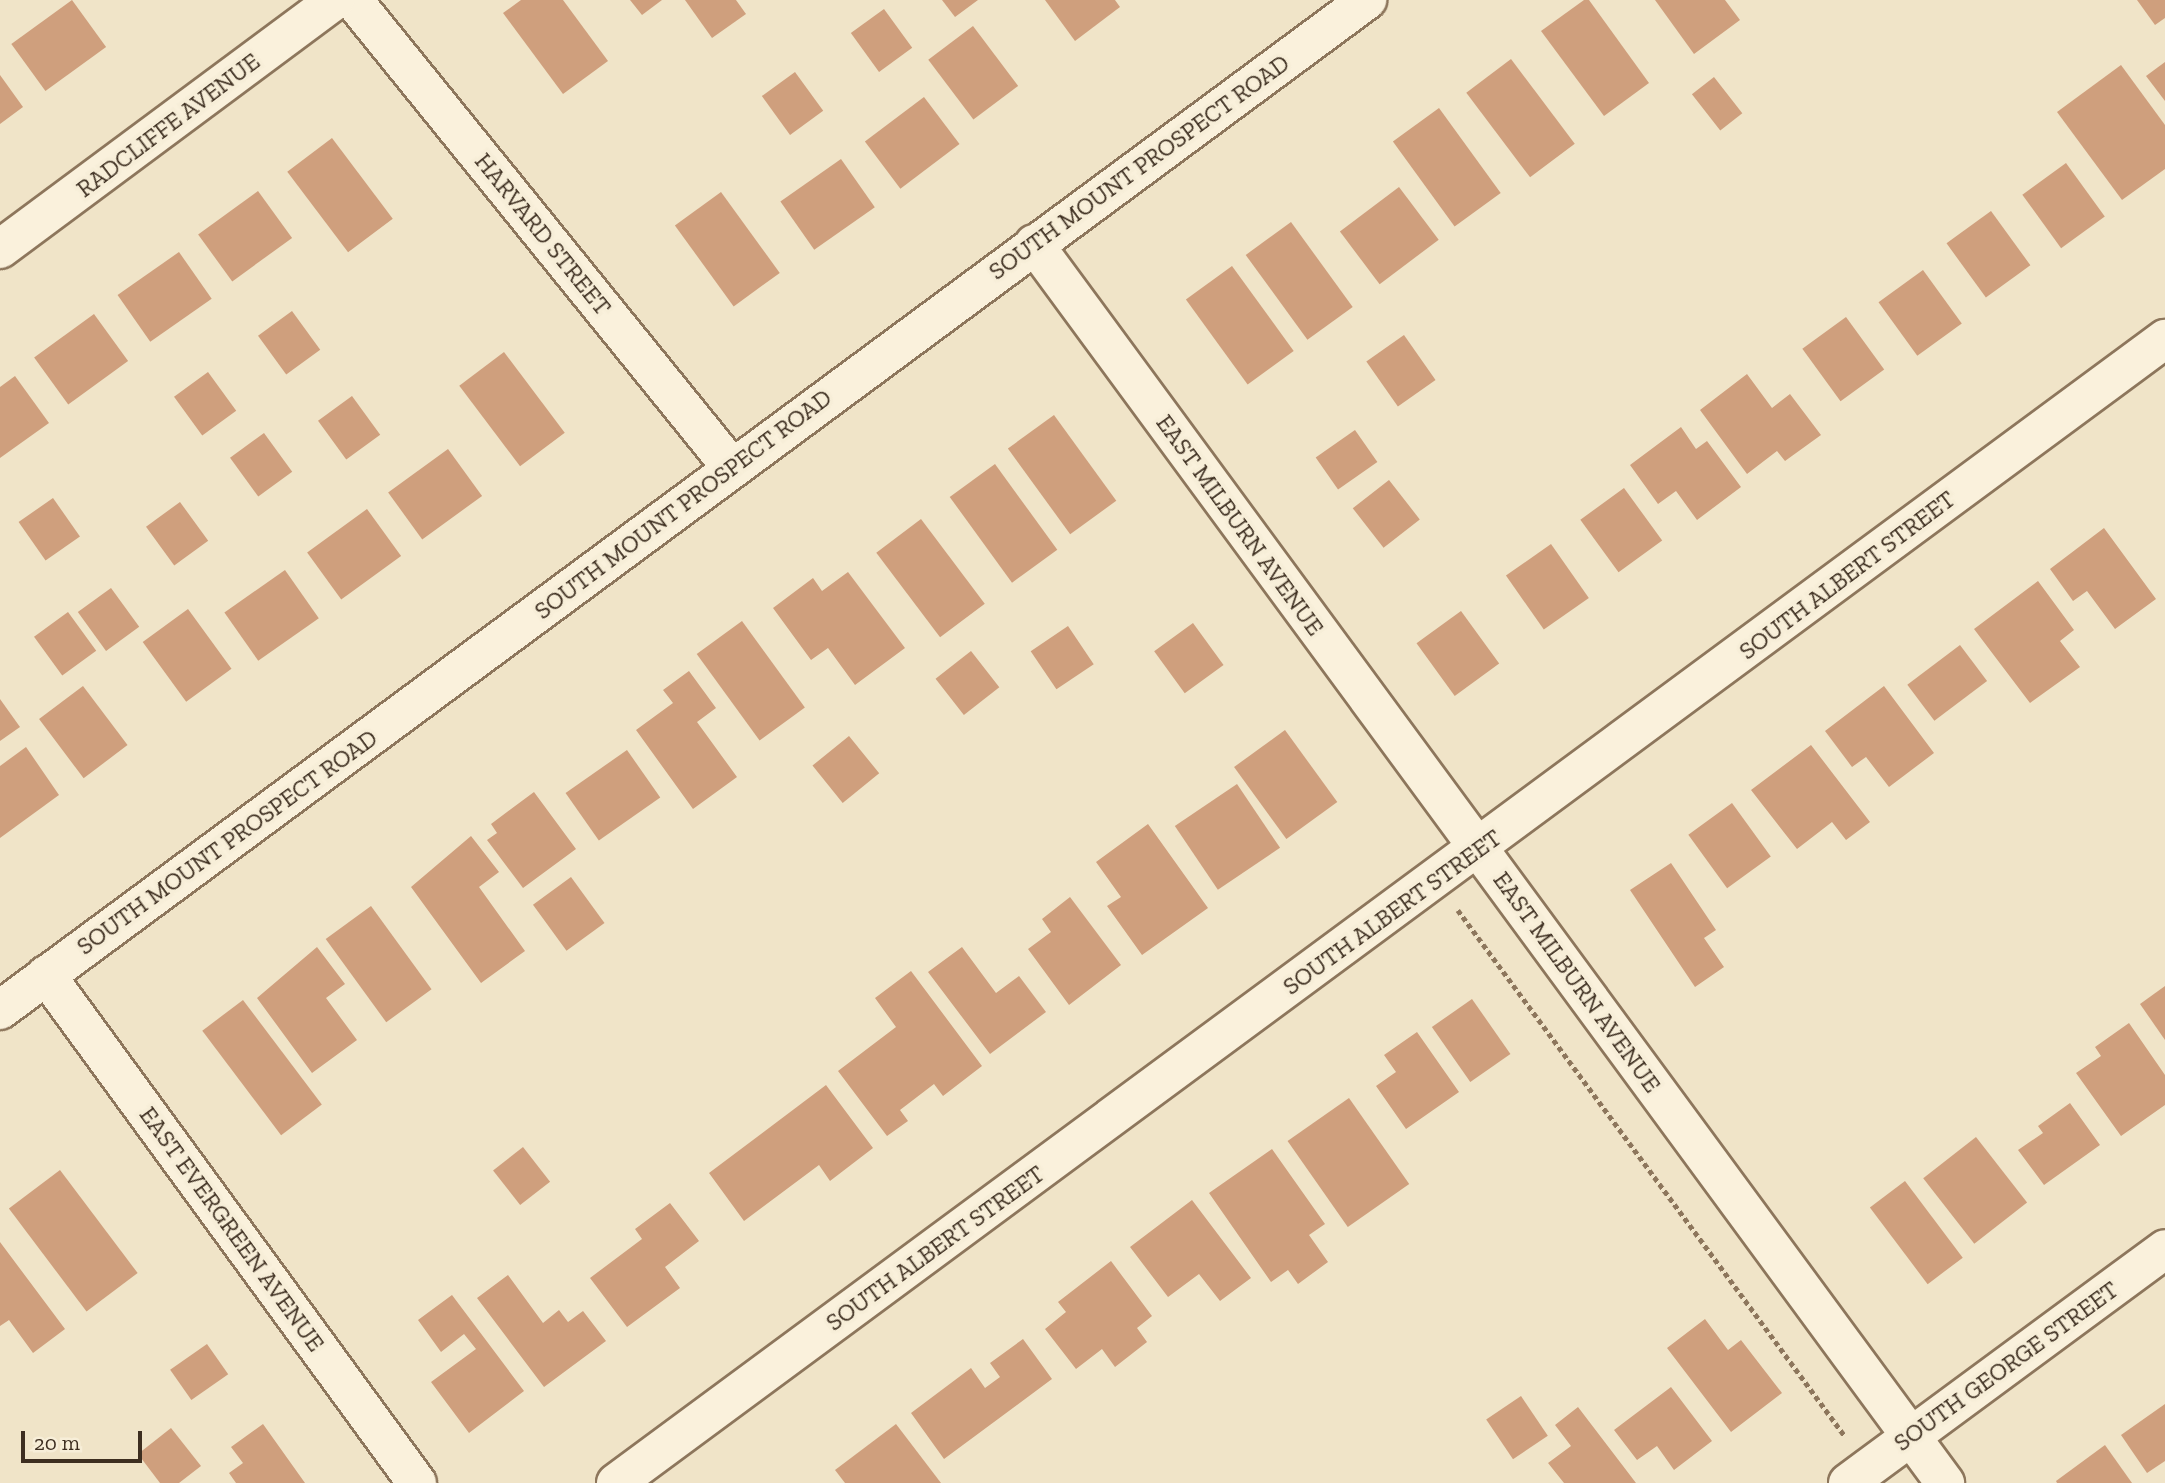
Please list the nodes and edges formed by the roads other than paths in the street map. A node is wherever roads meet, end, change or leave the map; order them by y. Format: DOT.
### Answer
graph roads {
  1 [pos="335,0"];
  2 [pos="354,0"];
  3 [pos="1367,0"];
  4 [pos="1034,244"];
  5 [pos="0,249"];
  6 [pos="2165,339"];
  7 [pos="732,468"];
  8 [pos="1478,849"];
  9 [pos="46,975"];
  10 [pos="0,1010"];
  11 [pos="2165,1249"];
  12 [pos="1911,1436"];
  13 [pos="417,1483"];
  14 [pos="616,1483"];
  15 [pos="1848,1483"];
  16 [pos="1945,1483"];
  1 -- 5 [label="street, RADCLIFFE AVENUE"];
  2 -- 7 [label="street, HARVARD STREET"];
  3 -- 4 [label="street, SOUTH MOUNT PROSPECT ROAD"];
  4 -- 7 [label="street, SOUTH MOUNT PROSPECT ROAD"];
  4 -- 8 [label="street, EAST MILBURN AVENUE"];
  6 -- 8 [label="street, SOUTH ALBERT STREET"];
  7 -- 9 [label="street, SOUTH MOUNT PROSPECT ROAD"];
  8 -- 12 [label="street, EAST MILBURN AVENUE"];
  8 -- 14 [label="street, SOUTH ALBERT STREET"];
  9 -- 10 [label="street, SOUTH MOUNT PROSPECT ROAD"];
  9 -- 13 [label="street, EAST EVERGREEN AVENUE"];
  11 -- 12 [label="street, SOUTH GEORGE STREET"];
  12 -- 15 [label="street, SOUTH GEORGE STREET"];
  12 -- 16 [label="street, EAST MILBURN AVENUE"];
}
